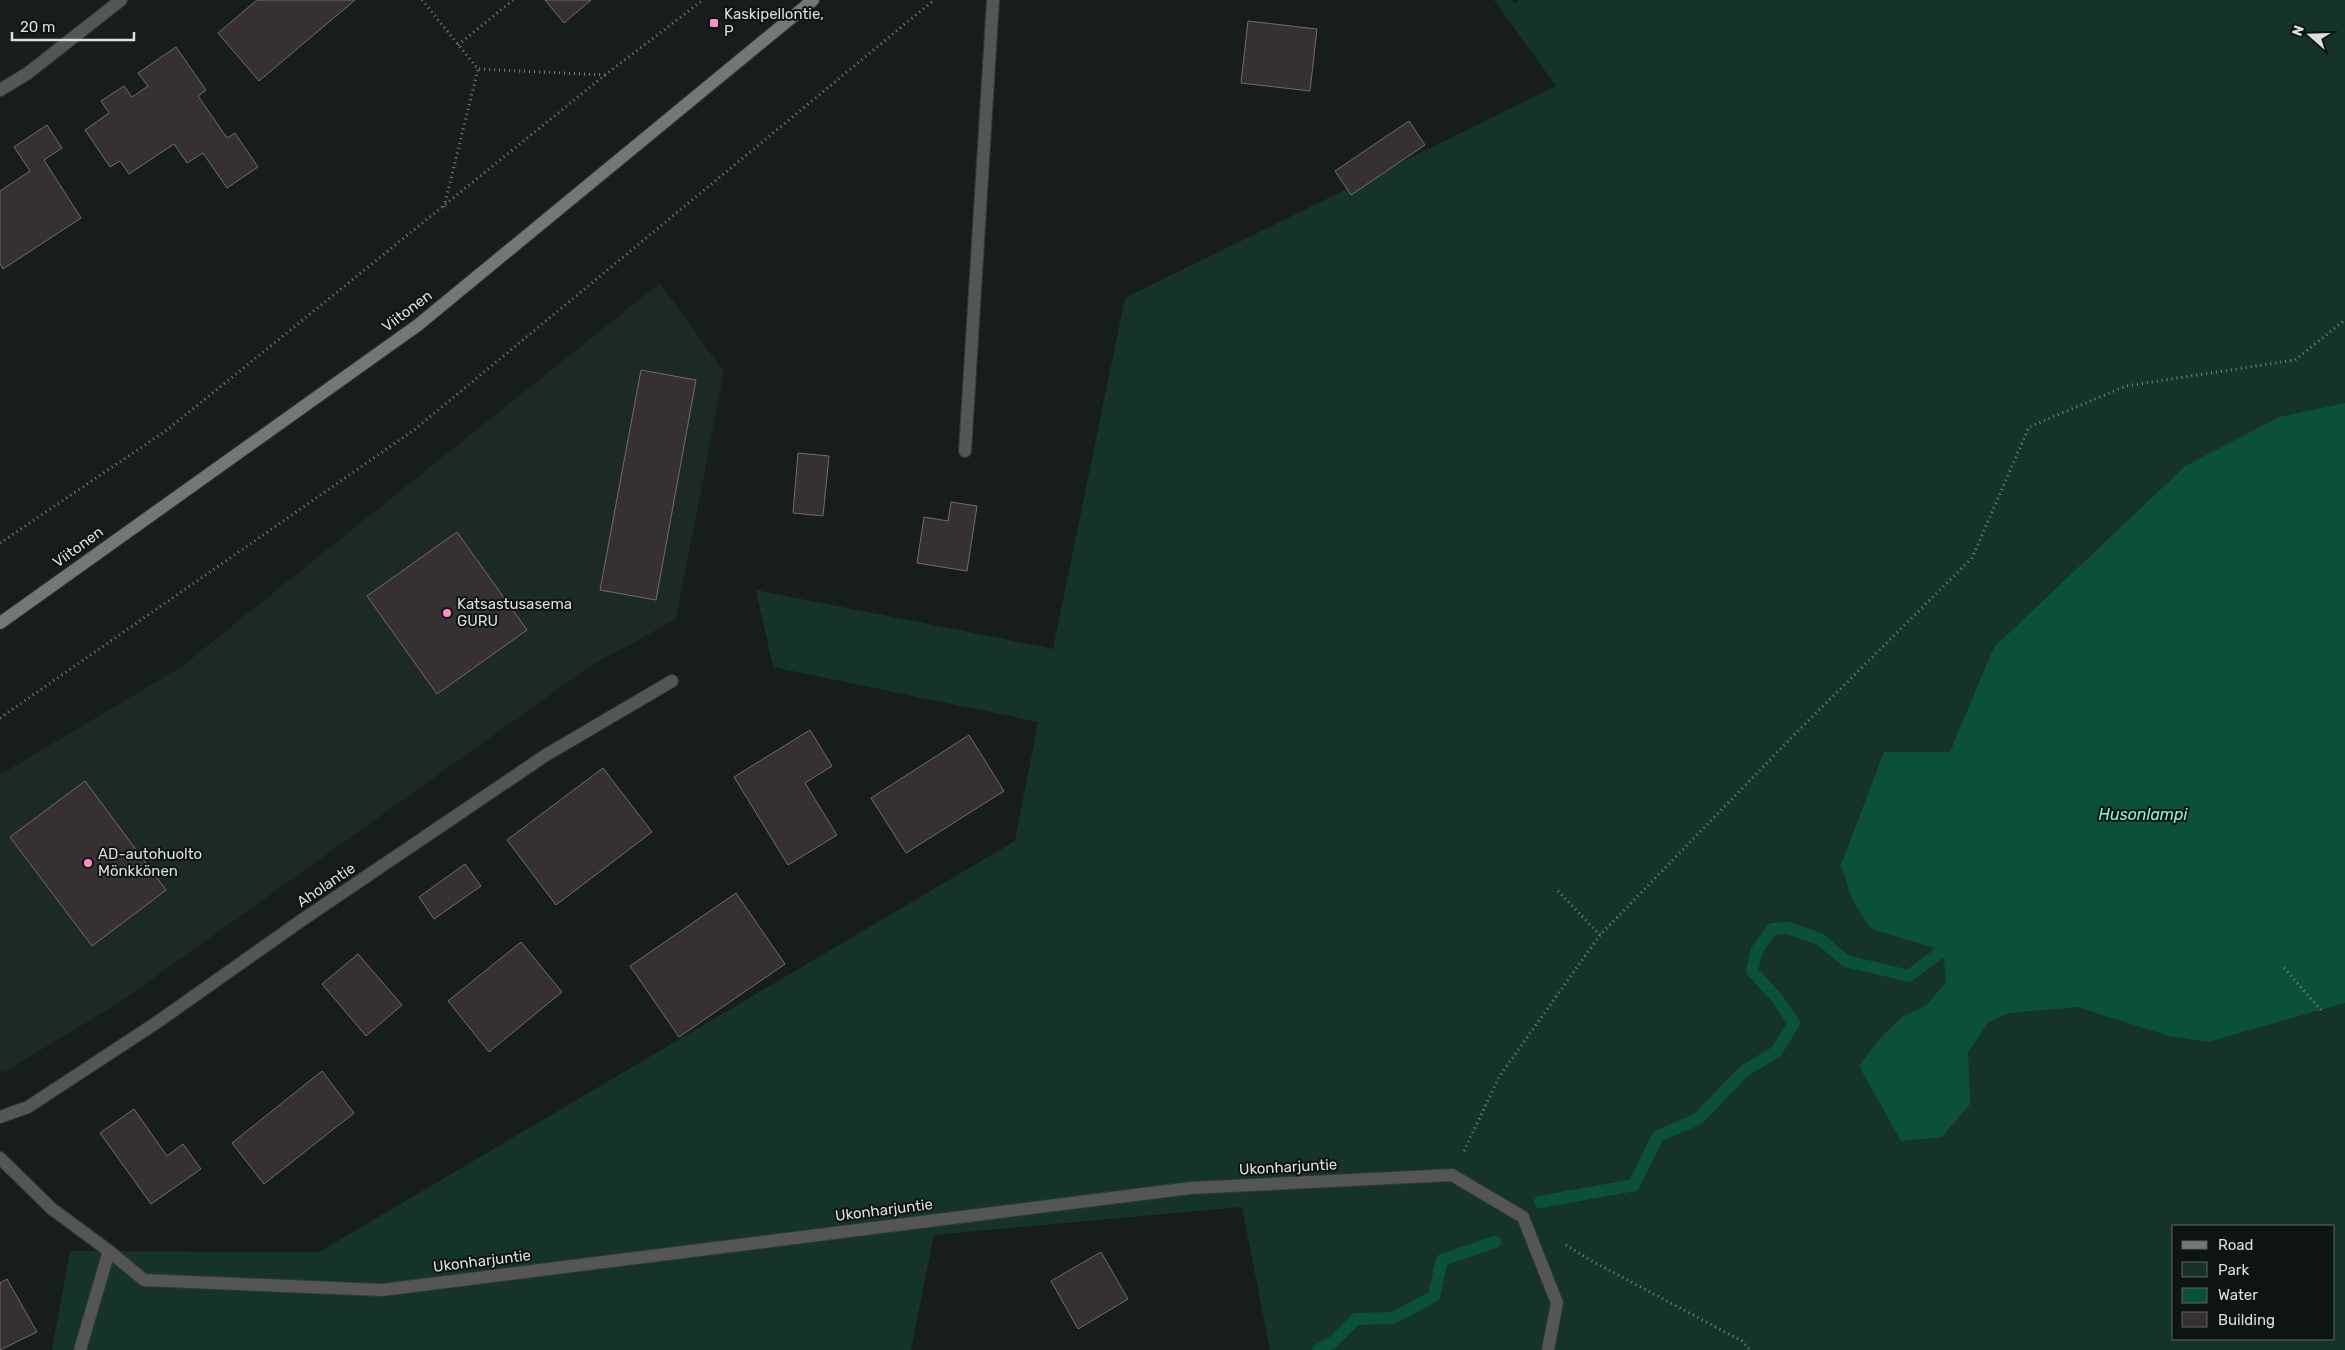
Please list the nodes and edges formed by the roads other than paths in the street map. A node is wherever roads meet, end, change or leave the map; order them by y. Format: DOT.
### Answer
graph roads {
  1 [pos="121,0"];
  2 [pos="813,0"];
  3 [pos="993,0"];
  4 [pos="0,90"];
  5 [pos="965,452"];
  6 [pos="0,623"];
  7 [pos="672,681"];
  8 [pos="0,1117"];
  9 [pos="0,1158"];
  10 [pos="109,1251"];
  11 [pos="80,1350"];
  12 [pos="1548,1350"];
  1 -- 4 [label="street"];
  2 -- 6 [label="main road, Viitonen"];
  3 -- 5 [label="street"];
  7 -- 8 [label="street, Aholantie"];
  9 -- 10 [label="street, Ukonharjuntie"];
  10 -- 11 [label="street"];
  10 -- 12 [label="street, Ukonharjuntie"];
}
